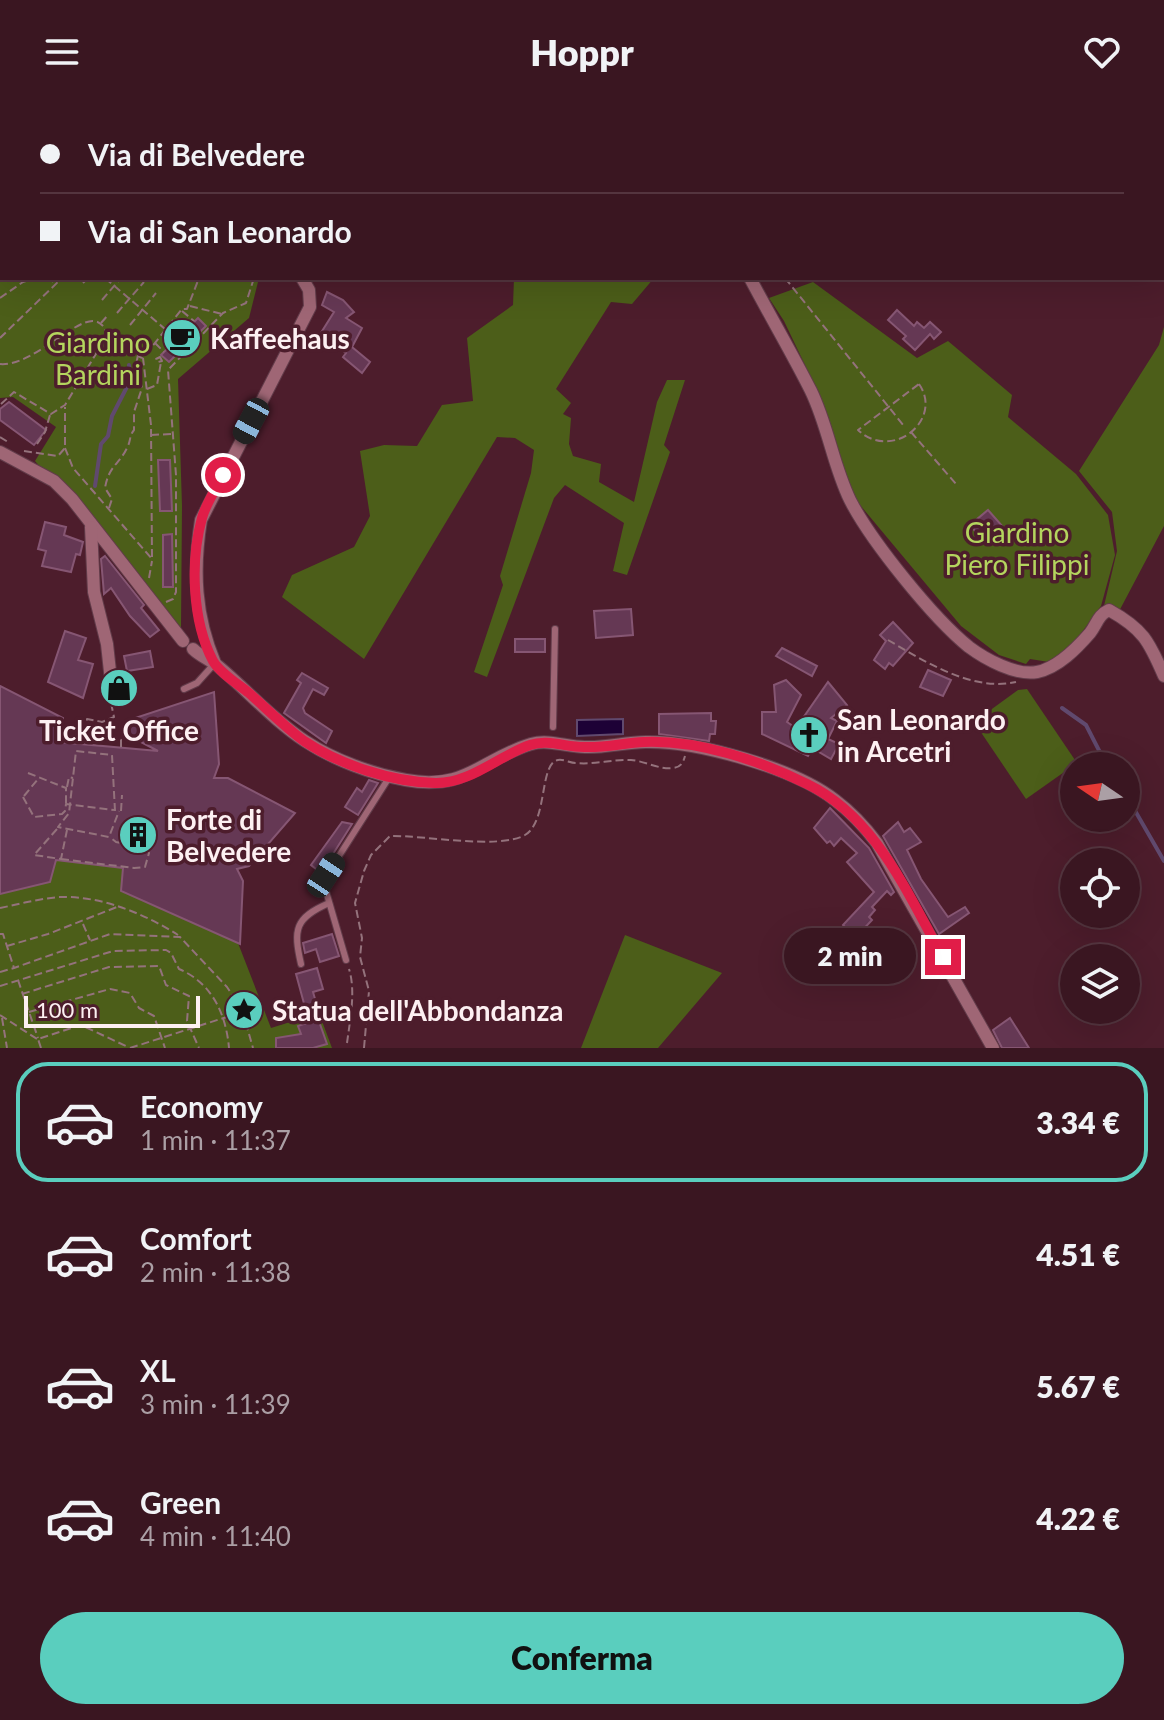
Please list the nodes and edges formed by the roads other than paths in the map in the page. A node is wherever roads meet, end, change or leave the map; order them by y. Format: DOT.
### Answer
graph roads {
  1 [pos="303,280"];
  2 [pos="751,280"];
  3 [pos="0,452"];
  4 [pos="91,527"];
  5 [pos="555,629"];
  6 [pos="215,663"];
  7 [pos="1164,676"];
  8 [pos="184,689"];
  9 [pos="112,690"];
  10 [pos="553,734"];
  11 [pos="390,776"];
  12 [pos="329,903"];
  13 [pos="346,960"];
  14 [pos="301,964"];
  15 [pos="993,1048"];
  1 -- 6 [label="street"];
  2 -- 7 [label="street"];
  3 -- 4 [label="street"];
  4 -- 6 [label="street"];
  4 -- 9 [label="street"];
  5 -- 10 [label="lane"];
  6 -- 8 [label="lane"];
  6 -- 11 [label="street"];
  10 -- 11 [label="street"];
  10 -- 15 [label="street"];
  11 -- 12 [label="lane"];
  12 -- 13 [label="lane"];
  12 -- 14 [label="lane"];
}
